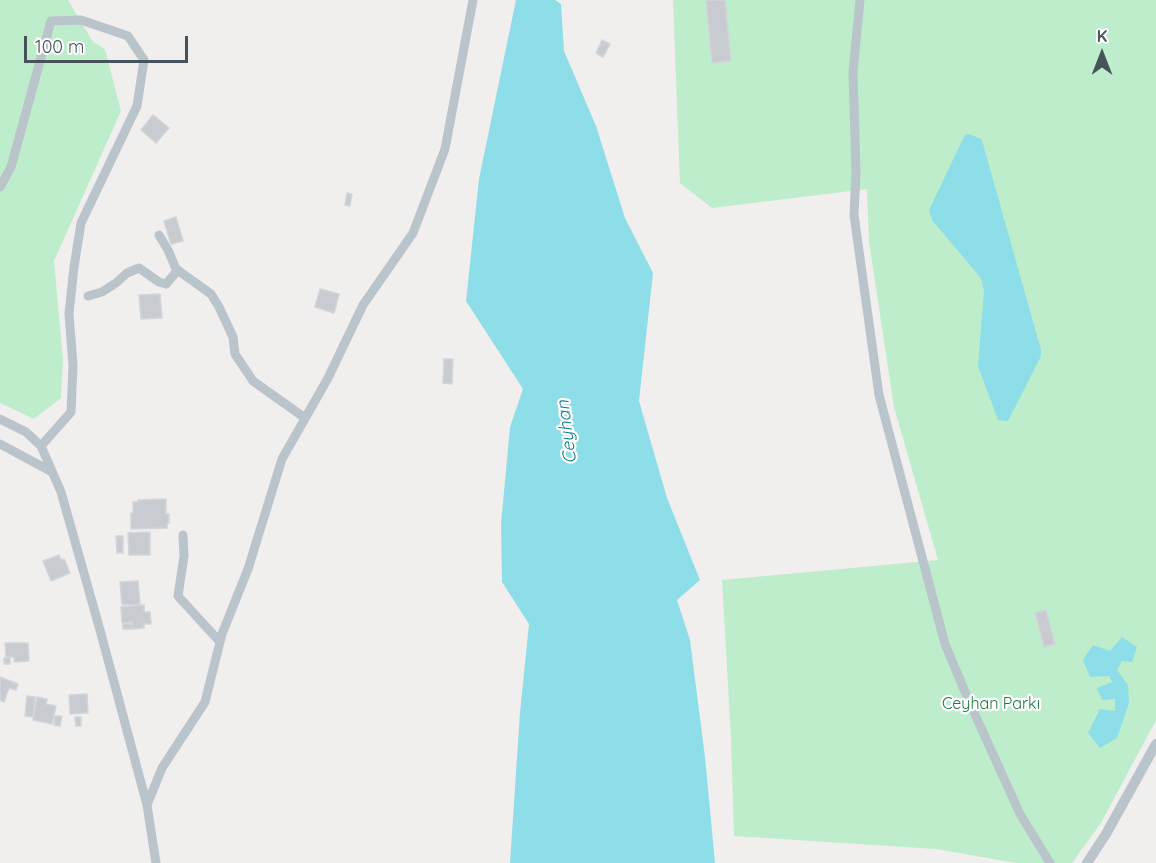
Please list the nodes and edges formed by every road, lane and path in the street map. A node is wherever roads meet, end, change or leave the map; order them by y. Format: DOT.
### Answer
graph roads {
  1 [pos="473,0"];
  2 [pos="860,0"];
  3 [pos="0,187"];
  4 [pos="159,235"];
  5 [pos="177,270"];
  6 [pos="88,296"];
  7 [pos="305,418"];
  8 [pos="0,419"];
  9 [pos="0,444"];
  10 [pos="41,446"];
  11 [pos="52,472"];
  12 [pos="183,535"];
  13 [pos="220,642"];
  14 [pos="1156,744"];
  15 [pos="147,805"];
  16 [pos="156,863"];
  17 [pos="1050,863"];
  18 [pos="1087,863"];
  1 -- 7 [label="street"];
  2 -- 17 [label="street"];
  3 -- 10 [label="street"];
  4 -- 5 [label="street"];
  5 -- 6 [label="street"];
  5 -- 7 [label="street"];
  7 -- 13 [label="street"];
  8 -- 10 [label="street"];
  9 -- 11 [label="street"];
  10 -- 11 [label="street"];
  11 -- 15 [label="street"];
  12 -- 13 [label="street"];
  13 -- 15 [label="street"];
  14 -- 18 [label="street"];
  15 -- 16 [label="street"];
}
